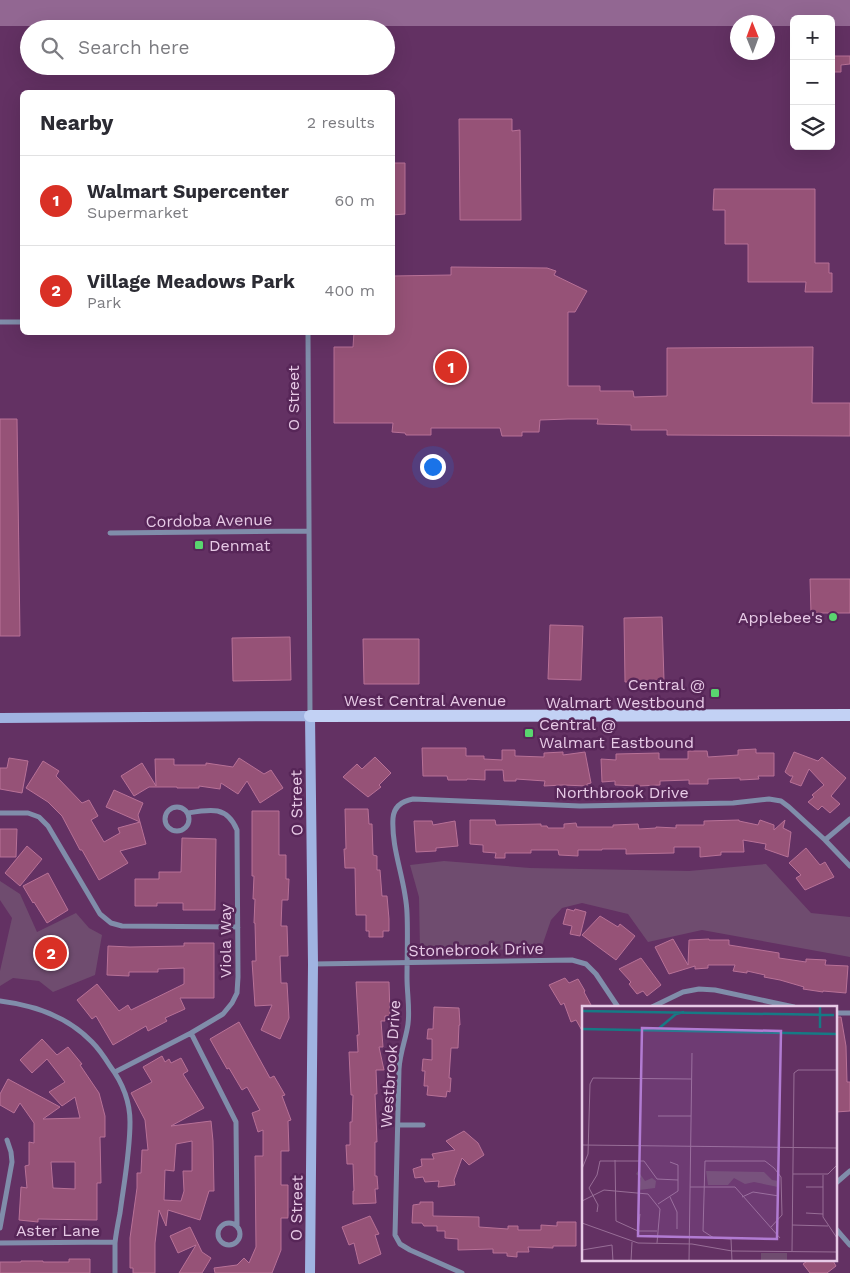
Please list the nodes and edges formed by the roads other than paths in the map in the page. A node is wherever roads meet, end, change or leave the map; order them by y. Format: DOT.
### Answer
graph roads {
  1 [pos="0,322"];
  2 [pos="20,322"];
  3 [pos="308,335"];
  4 [pos="309,531"];
  5 [pos="110,533"];
  6 [pos="850,715"];
  7 [pos="310,716"];
  8 [pos="0,718"];
  9 [pos="404,800"];
  10 [pos="0,813"];
  11 [pos="188,813"];
  12 [pos="850,819"];
  13 [pos="825,840"];
  14 [pos="850,866"];
  15 [pos="238,928"];
  16 [pos="407,963"];
  17 [pos="313,964"];
  18 [pos="0,1001"];
  19 [pos="617,1006"];
  20 [pos="654,1006"];
  21 [pos="789,1006"];
  22 [pos="191,1033"];
  23 [pos="115,1072"];
  24 [pos="398,1125"];
  25 [pos="424,1125"];
  26 [pos="8,1140"];
  27 [pos="850,1171"];
  28 [pos="838,1181"];
  29 [pos="237,1226"];
  30 [pos="0,1228"];
  31 [pos="838,1231"];
  32 [pos="115,1242"];
  33 [pos="0,1243"];
  34 [pos="850,1245"];
  35 [pos="115,1273"];
  36 [pos="310,1273"];
  37 [pos="462,1273"];
  1 -- 2 [label="street"];
  3 -- 4 [label="street, O Street"];
  4 -- 5 [label="street, Cordoba Avenue"];
  4 -- 7 [label="street, O Street"];
  6 -- 7 [label="main road, West Central Avenue"];
  7 -- 8 [label="street, West Central Avenue"];
  7 -- 17 [label="street, O Street"];
  9 -- 13 [label="street, Northbrook Drive"];
  9 -- 16 [label="street, Westbrook Drive"];
  10 -- 15 [label="street"];
  11 -- 11 [label="street, Viola Way"];
  11 -- 15 [label="street, Viola Way"];
  12 -- 13 [label="street"];
  13 -- 14 [label="street, Northbrook Drive"];
  15 -- 22 [label="street, Viola Way"];
  16 -- 17 [label="street, Stonebrook Drive"];
  16 -- 19 [label="street, Stonebrook Drive"];
  16 -- 24 [label="street, Westbrook Drive"];
  17 -- 36 [label="street, O Street"];
  18 -- 23 [label="street"];
  20 -- 21 [label="street"];
  22 -- 23 [label="street, Viola Way"];
  22 -- 29 [label="street"];
  23 -- 32 [label="street"];
  24 -- 25 [label="street"];
  24 -- 37 [label="street, Westbrook Drive"];
  26 -- 30 [label="street"];
  27 -- 28 [label="street"];
  29 -- 29 [label="street"];
  31 -- 34 [label="street"];
  32 -- 33 [label="street, Aster Lane"];
  32 -- 35 [label="street"];
}
